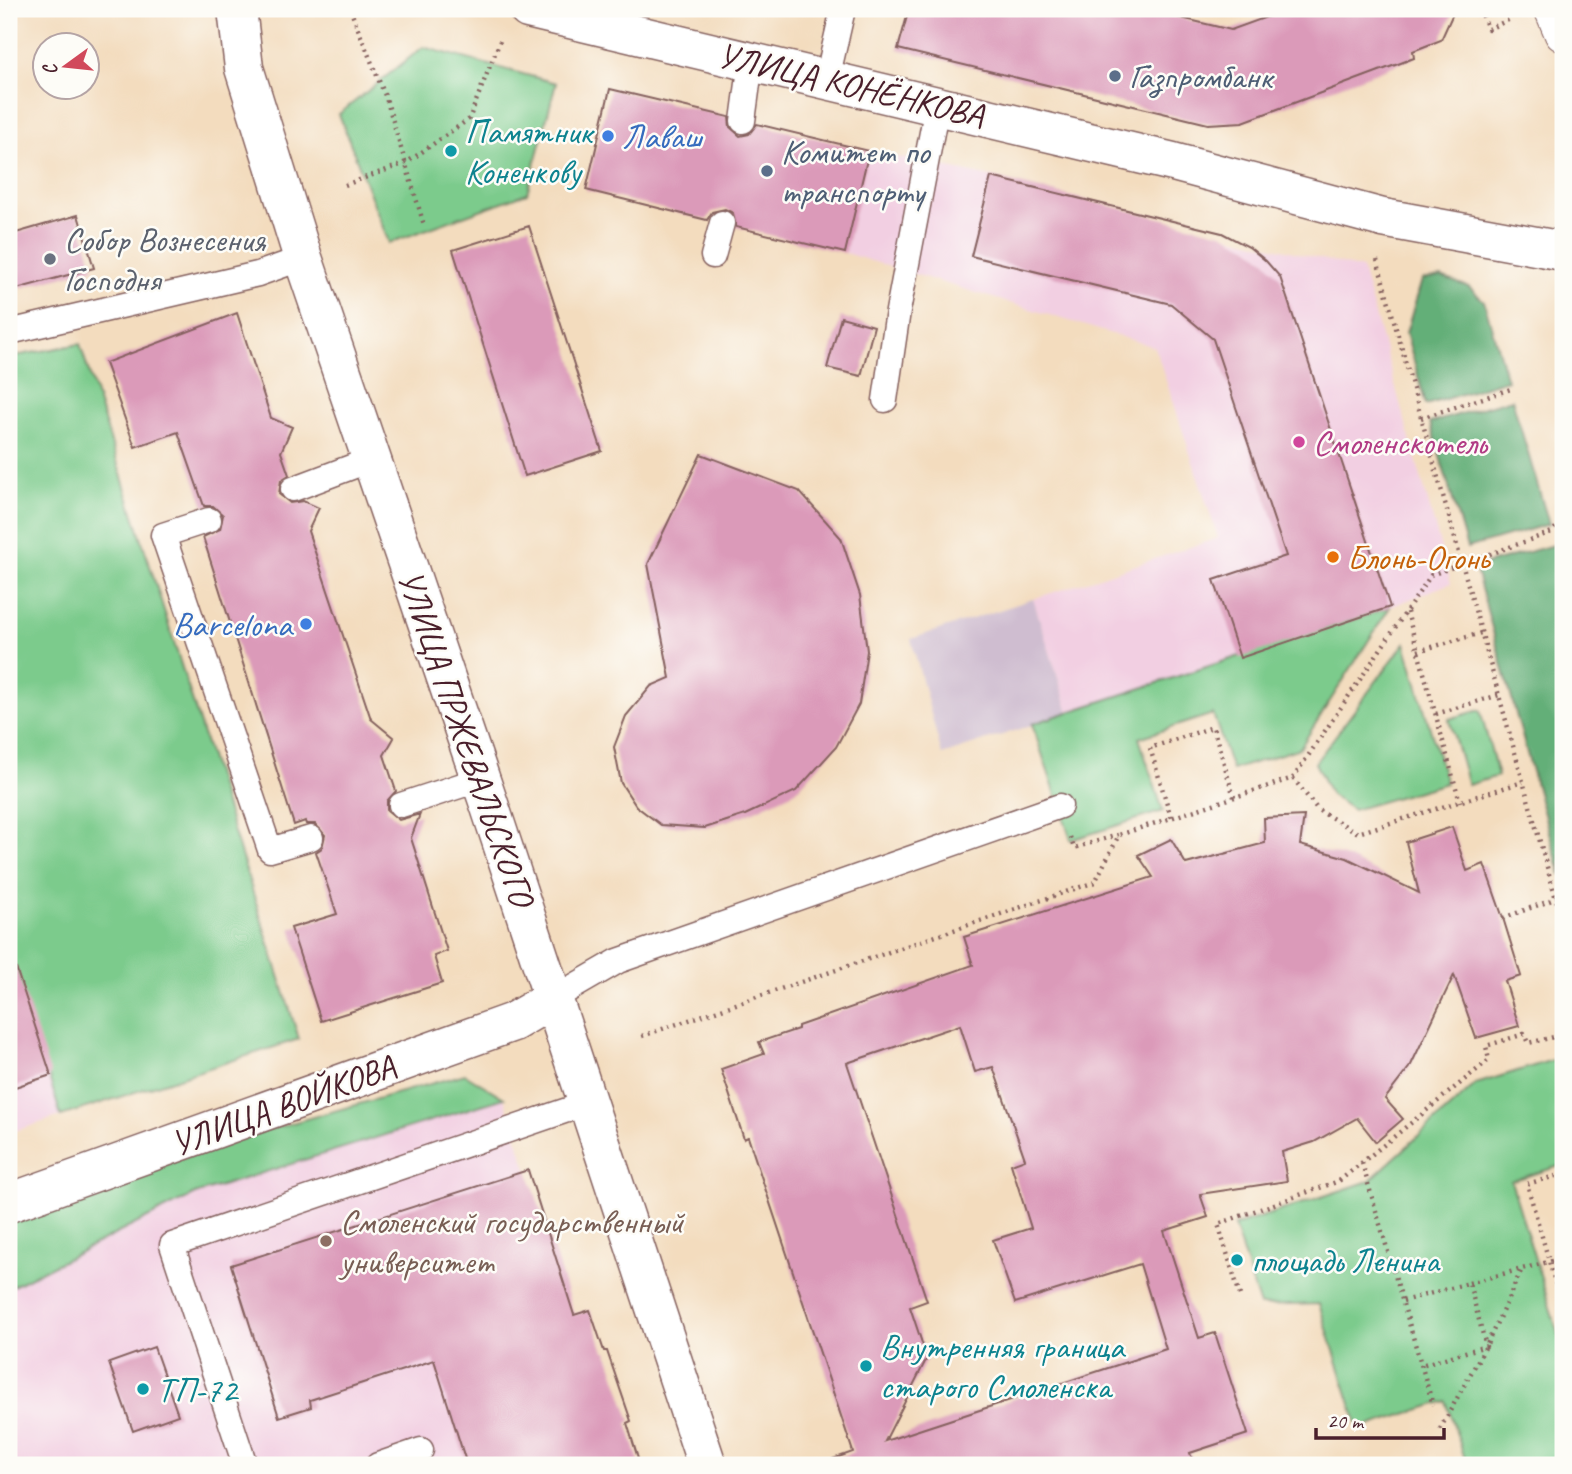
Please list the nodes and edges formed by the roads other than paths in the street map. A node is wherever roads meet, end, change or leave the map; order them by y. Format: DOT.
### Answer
graph roads {
  1 [pos="237,9"];
  2 [pos="528,9"];
  3 [pos="843,9"];
  4 [pos="1553,9"];
  5 [pos="1563,33"];
  6 [pos="751,61"];
  7 [pos="827,79"];
  8 [pos="937,106"];
  9 [pos="743,121"];
  10 [pos="722,223"];
  11 [pos="1563,251"];
  12 [pos="713,256"];
  13 [pos="303,258"];
  14 [pos="9,332"];
  15 [pos="886,400"];
  16 [pos="370,460"];
  17 [pos="293,489"];
  18 [pos="209,520"];
  19 [pos="481,779"];
  20 [pos="401,805"];
  21 [pos="1060,806"];
  22 [pos="311,838"];
  23 [pos="554,998"];
  24 [pos="588,1103"];
  25 [pos="9,1203"];
  26 [pos="421,1450"];
  27 [pos="245,1465"];
  28 [pos="378,1465"];
  29 [pos="707,1465"];
  1 -- 13 [label="street, УЛИЦА ПРЖЕВАЛЬСКОГО"];
  2 -- 6 [label="street, УЛИЦА КОНЁНКОВА"];
  3 -- 7 [label="lane"];
  4 -- 5 [label="street"];
  6 -- 7 [label="street, УЛИЦА КОНЁНКОВА"];
  6 -- 9 [label="lane"];
  7 -- 8 [label="street, УЛИЦА КОНЁНКОВА"];
  8 -- 11 [label="street, УЛИЦА КОНЁНКОВА"];
  8 -- 15 [label="lane"];
  10 -- 12 [label="lane"];
  13 -- 14 [label="lane"];
  13 -- 16 [label="street, УЛИЦА ПРЖЕВАЛЬСКОГО"];
  16 -- 17 [label="lane"];
  16 -- 19 [label="street, УЛИЦА ПРЖЕВАЛЬСКОГО"];
  18 -- 22 [label="lane"];
  19 -- 20 [label="lane"];
  19 -- 23 [label="street, УЛИЦА ПРЖЕВАЛЬСКОГО"];
  21 -- 23 [label="lane"];
  23 -- 24 [label="street, УЛИЦА ПРЖЕВАЛЬСКОГО"];
  23 -- 25 [label="street, УЛИЦА ВОЙКОВА"];
  24 -- 27 [label="lane"];
  24 -- 29 [label="street, УЛИЦА ПРЖЕВАЛЬСКОГО"];
  26 -- 28 [label="lane"];
}
